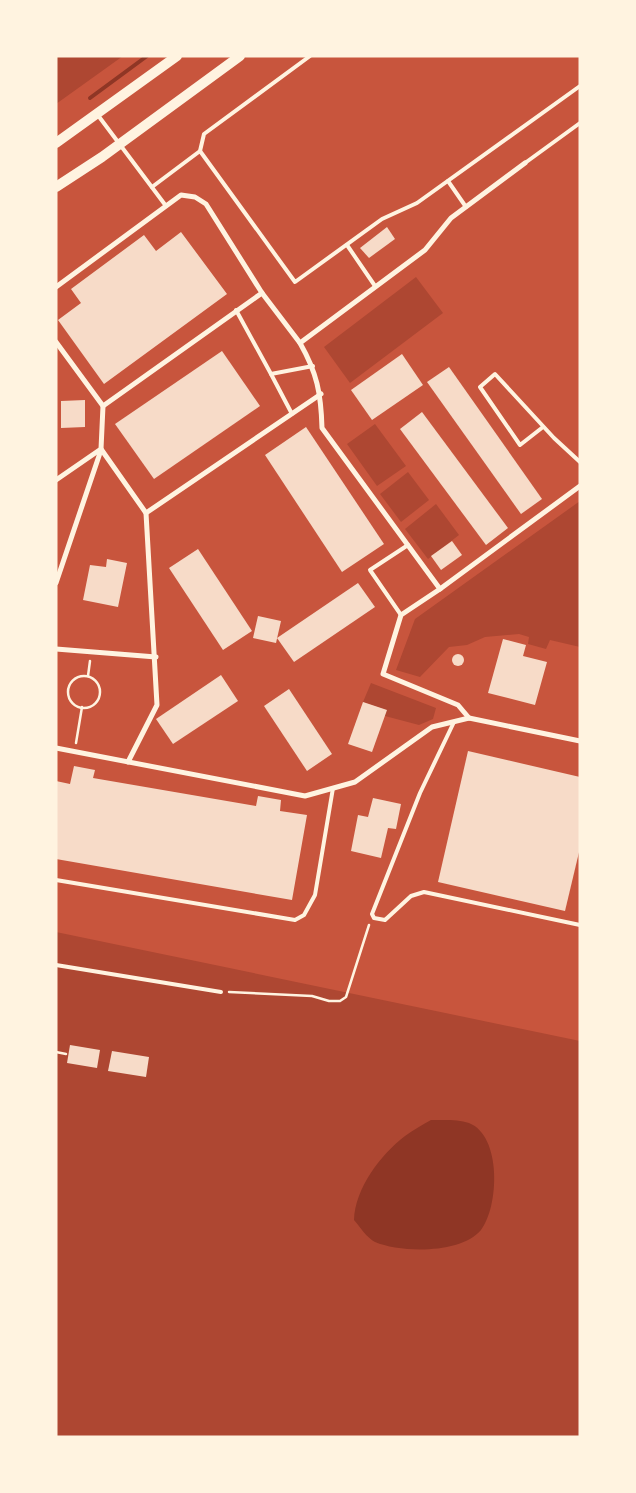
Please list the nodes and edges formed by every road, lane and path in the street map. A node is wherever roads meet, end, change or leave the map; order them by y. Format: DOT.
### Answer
graph roads {
  1 [pos="177,56"];
  2 [pos="240,56"];
  3 [pos="310,56"];
  4 [pos="580,86"];
  5 [pos="97,114"];
  6 [pos="580,123"];
  7 [pos="56,143"];
  8 [pos="120,144"];
  9 [pos="200,151"];
  10 [pos="525,163"];
  11 [pos="448,181"];
  12 [pos="56,187"];
  13 [pos="152,187"];
  14 [pos="166,206"];
  15 [pos="466,207"];
  16 [pos="347,245"];
  17 [pos="375,286"];
  18 [pos="56,287"];
  19 [pos="262,292"];
  20 [pos="236,310"];
  21 [pos="56,342"];
  22 [pos="300,343"];
  23 [pos="313,366"];
  24 [pos="271,374"];
  25 [pos="321,394"];
  26 [pos="103,406"];
  27 [pos="292,414"];
  28 [pos="543,427"];
  29 [pos="101,449"];
  30 [pos="580,462"];
  31 [pos="56,480"];
  32 [pos="580,486"];
  33 [pos="146,514"];
  34 [pos="408,545"];
  35 [pos="56,584"];
  36 [pos="440,589"];
  37 [pos="401,615"];
  38 [pos="56,650"];
  39 [pos="92,652"];
  40 [pos="156,657"];
  41 [pos="88,676"];
  42 [pos="82,708"];
  43 [pos="469,718"];
  44 [pos="454,722"];
  45 [pos="580,741"];
  46 [pos="56,748"];
  47 [pos="74,752"];
  48 [pos="128,762"];
  49 [pos="333,788"];
  50 [pos="56,880"];
  51 [pos="372,914"];
  52 [pos="580,925"];
  53 [pos="56,965"];
  54 [pos="221,992"];
  55 [pos="56,1052"];
  56 [pos="66,1054"];
  1 -- 5 [label="main road"];
  2 -- 8 [label="main road"];
  3 -- 9 [label="lane"];
  4 -- 11 [label="lane"];
  5 -- 7 [label="main road"];
  5 -- 8 [label="lane"];
  6 -- 10 [label="lane"];
  8 -- 12 [label="main road"];
  8 -- 13 [label="lane"];
  9 -- 13 [label="lane"];
  9 -- 16 [label="lane"];
  10 -- 15 [label="street"];
  11 -- 15 [label="lane"];
  11 -- 16 [label="lane"];
  13 -- 14 [label="lane"];
  14 -- 18 [label="street"];
  14 -- 19 [label="street"];
  15 -- 17 [label="street"];
  16 -- 17 [label="lane"];
  17 -- 22 [label="street"];
  19 -- 20 [label="street"];
  19 -- 22 [label="street"];
  20 -- 24 [label="lane"];
  20 -- 26 [label="street"];
  21 -- 26 [label="street"];
  22 -- 23 [label="street"];
  23 -- 24 [label="lane"];
  23 -- 25 [label="street"];
  24 -- 27 [label="lane"];
  25 -- 27 [label="street"];
  25 -- 34 [label="street"];
  26 -- 29 [label="street"];
  27 -- 33 [label="street"];
  28 -- 28 [label="lane"];
  28 -- 30 [label="lane"];
  29 -- 31 [label="street"];
  29 -- 33 [label="street"];
  29 -- 35 [label="street"];
  32 -- 36 [label="street"];
  33 -- 40 [label="street"];
  34 -- 36 [label="street"];
  34 -- 37 [label="lane"];
  36 -- 37 [label="street"];
  37 -- 43 [label="street"];
  38 -- 39 [label="street"];
  39 -- 40 [label="street"];
  39 -- 41 [label="path"];
  40 -- 48 [label="street"];
  41 -- 42 [label="path"];
  41 -- 42 [label="path"];
  42 -- 47 [label="path"];
  43 -- 44 [label="street"];
  43 -- 45 [label="street"];
  44 -- 49 [label="street"];
  44 -- 51 [label="lane"];
  46 -- 47 [label="street"];
  47 -- 48 [label="street"];
  48 -- 49 [label="street"];
  49 -- 50 [label="lane"];
  51 -- 52 [label="lane"];
  51 -- 54 [label="path"];
  53 -- 54 [label="lane"];
  55 -- 56 [label="path"];
}
